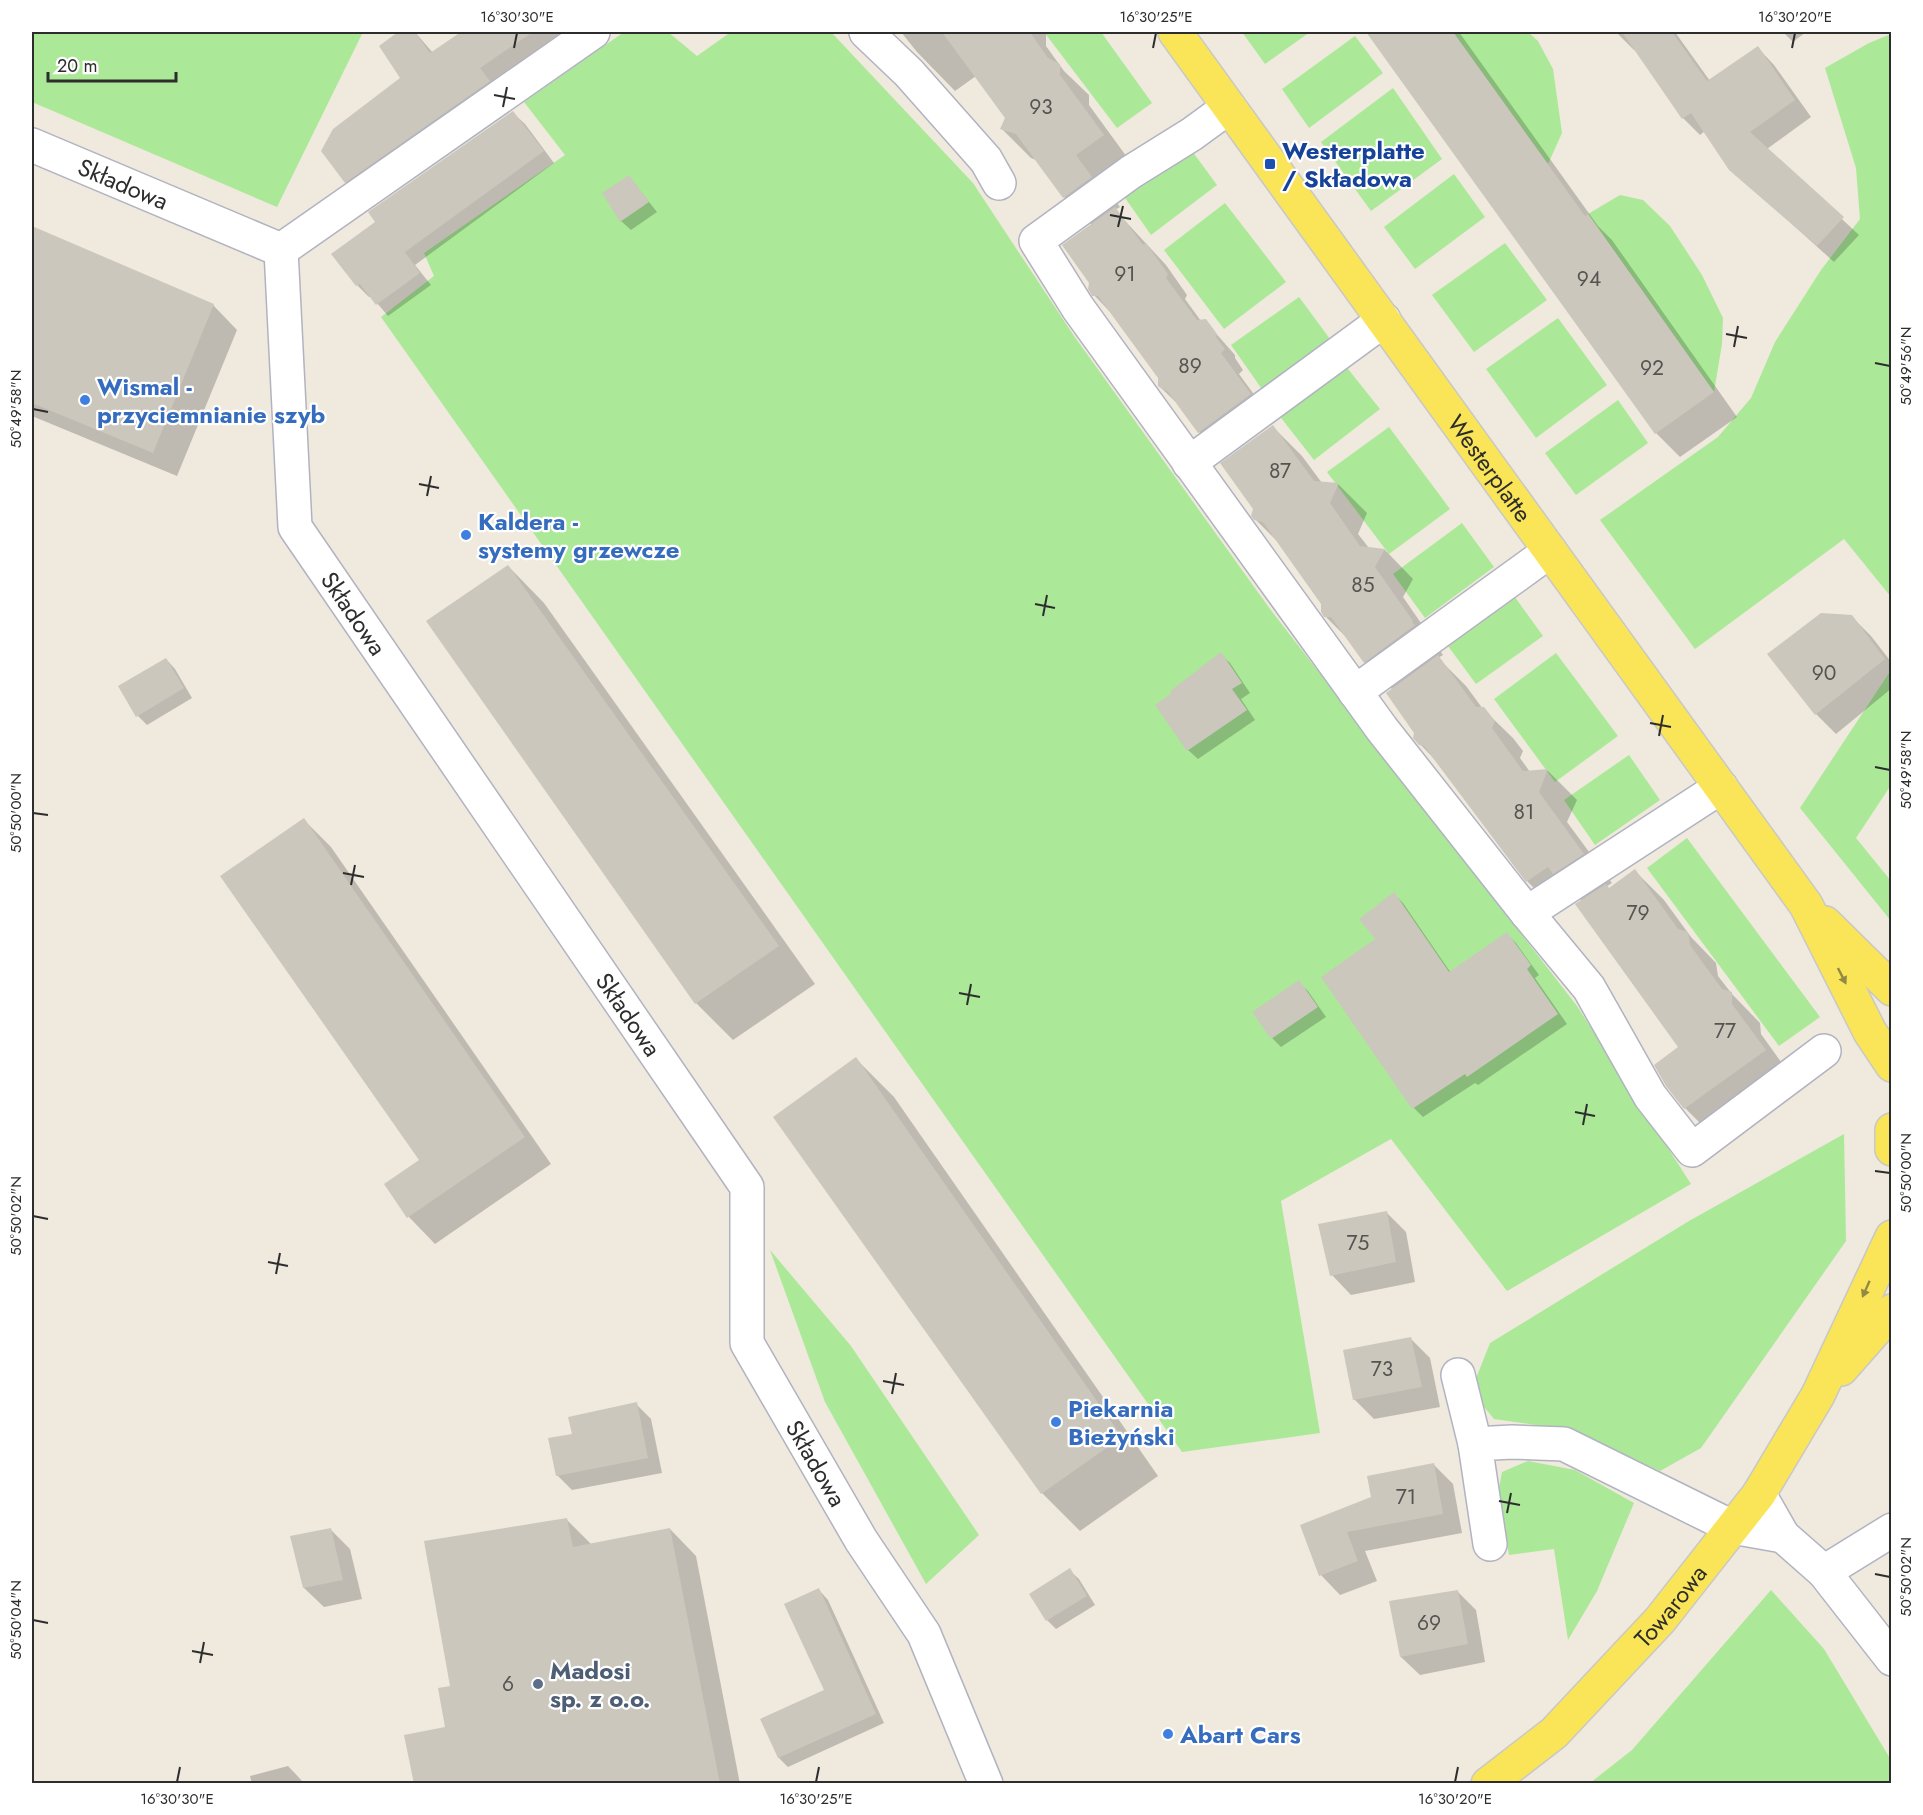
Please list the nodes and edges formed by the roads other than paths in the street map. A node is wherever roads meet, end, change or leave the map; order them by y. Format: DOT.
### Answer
graph roads {
  1 [pos="593,32"];
  2 [pos="866,32"];
  3 [pos="1175,32"];
  4 [pos="1229,107"];
  5 [pos="32,145"];
  6 [pos="999,183"];
  7 [pos="281,250"];
  8 [pos="1384,320"];
  9 [pos="1189,463"];
  10 [pos="1550,551"];
  11 [pos="1354,692"];
  12 [pos="1721,786"];
  13 [pos="1806,905"];
  14 [pos="1527,913"];
  15 [pos="1892,989"];
  16 [pos="1824,1051"];
  17 [pos="1892,1065"];
  18 [pos="1892,1130"];
  19 [pos="1892,1149"];
  20 [pos="1892,1236"];
  21 [pos="1892,1311"];
  22 [pos="1458,1376"];
  23 [pos="1818,1395"];
  24 [pos="1475,1444"];
  25 [pos="1759,1494"];
  26 [pos="1732,1527"];
  27 [pos="1892,1530"];
  28 [pos="1783,1536"];
  29 [pos="1490,1544"];
  30 [pos="1824,1572"];
  31 [pos="1892,1659"];
  32 [pos="986,1784"];
  33 [pos="1488,1784"];
  1 -- 7 [label="street"];
  2 -- 6 [label="street"];
  3 -- 4 [label="main road, Westerplatte"];
  4 -- 8 [label="main road, Westerplatte"];
  4 -- 9 [label="street"];
  5 -- 7 [label="street, Składowa"];
  7 -- 32 [label="street, Składowa"];
  8 -- 9 [label="street"];
  8 -- 10 [label="main road, Westerplatte"];
  9 -- 11 [label="street"];
  10 -- 11 [label="street"];
  10 -- 12 [label="main road, Westerplatte"];
  11 -- 14 [label="street"];
  12 -- 13 [label="main road, Westerplatte"];
  12 -- 14 [label="street"];
  13 -- 15 [label="main road, Westerplatte"];
  13 -- 17 [label="main road, Westerplatte, one-way"];
  14 -- 16 [label="street"];
  18 -- 19 [label="main road"];
  20 -- 23 [label="main road, Towarowa, one-way"];
  21 -- 23 [label="main road, Towarowa"];
  22 -- 24 [label="street"];
  23 -- 25 [label="main road, Towarowa"];
  24 -- 26 [label="street"];
  24 -- 29 [label="street"];
  25 -- 26 [label="main road, Towarowa"];
  25 -- 28 [label="street"];
  26 -- 28 [label="street"];
  26 -- 33 [label="main road, Towarowa"];
  27 -- 30 [label="street"];
  28 -- 30 [label="street"];
  30 -- 31 [label="street"];
}
